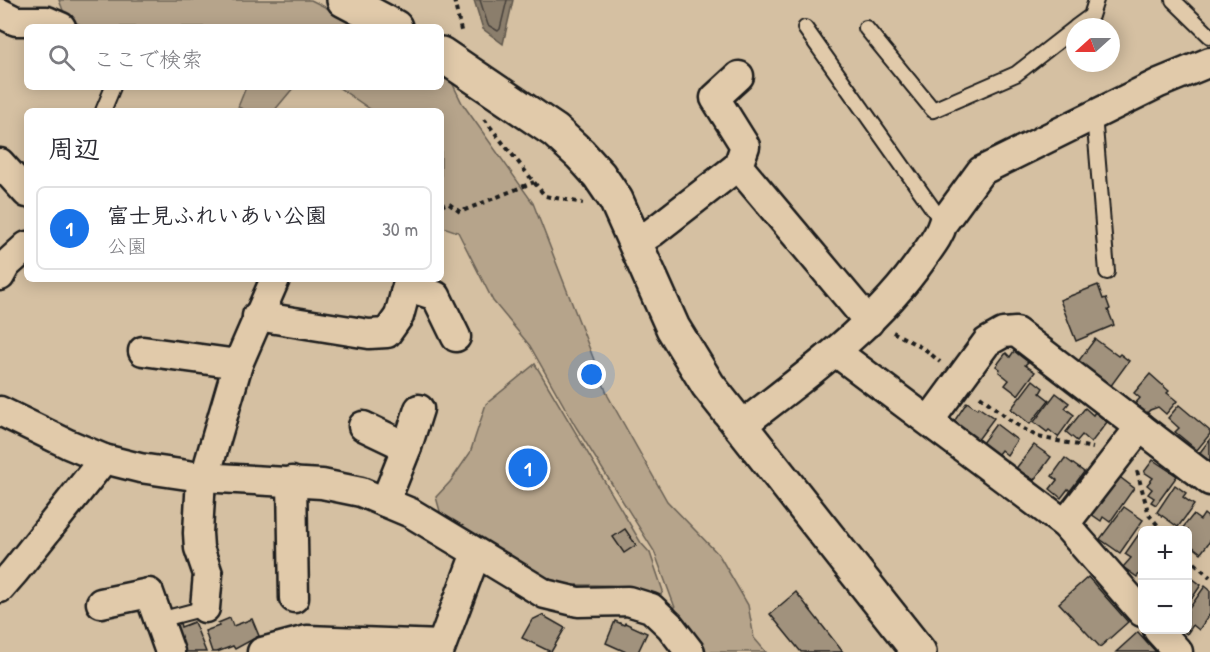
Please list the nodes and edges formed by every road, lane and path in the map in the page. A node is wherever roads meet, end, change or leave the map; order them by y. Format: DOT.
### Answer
graph roads {
  1 [pos="344,0"];
  2 [pos="1096,0"];
  3 [pos="1173,0"];
  4 [pos="0,13"];
  5 [pos="1088,18"];
  6 [pos="54,24"];
  7 [pos="388,24"];
  8 [pos="805,28"];
  9 [pos="866,28"];
  10 [pos="1066,35"];
  11 [pos="1210,36"];
  12 [pos="444,56"];
  13 [pos="1210,62"];
  14 [pos="739,76"];
  15 [pos="112,90"];
  16 [pos="104,108"];
  17 [pos="1094,115"];
  18 [pos="0,163"];
  19 [pos="738,166"];
  20 [pos="534,182"];
  21 [pos="24,190"];
  22 [pos="444,205"];
  23 [pos="943,224"];
  24 [pos="636,243"];
  25 [pos="24,249"];
  26 [pos="1107,272"];
  27 [pos="0,276"];
  28 [pos="274,282"];
  29 [pos="407,286"];
  30 [pos="257,316"];
  31 [pos="869,322"];
  32 [pos="456,337"];
  33 [pos="142,351"];
  34 [pos="836,352"];
  35 [pos="238,364"];
  36 [pos="959,379"];
  37 [pos="418,409"];
  38 [pos="0,411"];
  39 [pos="928,421"];
  40 [pos="363,426"];
  41 [pos="741,426"];
  42 [pos="1140,427"];
  43 [pos="407,447"];
  44 [pos="1118,455"];
  45 [pos="104,459"];
  46 [pos="203,477"];
  47 [pos="292,481"];
  48 [pos="1210,481"];
  49 [pos="385,502"];
  50 [pos="1065,524"];
  51 [pos="1158,526"];
  52 [pos="476,553"];
  53 [pos="1192,561"];
  54 [pos="1210,577"];
  55 [pos="0,588"];
  56 [pos="294,598"];
  57 [pos="101,603"];
  58 [pos="1138,606"];
  59 [pos="205,608"];
  60 [pos="159,620"];
  61 [pos="1162,634"];
  62 [pos="440,648"];
  63 [pos="170,652"];
  64 [pos="262,652"];
  65 [pos="690,652"];
  66 [pos="919,652"];
  67 [pos="1178,652"];
  1 -- 7 [label="street"];
  2 -- 5 [label="lane"];
  3 -- 11 [label="lane"];
  4 -- 6 [label="street"];
  8 -- 23 [label="lane"];
  9 -- 10 [label="lane"];
  12 -- 24 [label="street"];
  13 -- 17 [label="street"];
  14 -- 19 [label="street"];
  15 -- 16 [label="lane"];
  17 -- 23 [label="street"];
  17 -- 26 [label="lane"];
  18 -- 21 [label="street"];
  19 -- 24 [label="street"];
  19 -- 31 [label="street"];
  20 -- 22 [label="path"];
  23 -- 31 [label="street"];
  24 -- 41 [label="street"];
  25 -- 27 [label="street"];
  28 -- 30 [label="street"];
  29 -- 30 [label="street"];
  29 -- 32 [label="street"];
  30 -- 35 [label="street"];
  31 -- 34 [label="street"];
  31 -- 36 [label="path"];
  33 -- 35 [label="street"];
  34 -- 39 [label="street"];
  34 -- 41 [label="street"];
  35 -- 46 [label="street"];
  36 -- 39 [label="street"];
  36 -- 42 [label="street"];
  36 -- 44 [label="path"];
  37 -- 43 [label="street"];
  38 -- 45 [label="street"];
  39 -- 50 [label="street"];
  40 -- 43 [label="street"];
  41 -- 66 [label="street"];
  42 -- 44 [label="street"];
  42 -- 48 [label="street"];
  43 -- 49 [label="street"];
  44 -- 50 [label="street"];
  44 -- 51 [label="path"];
  45 -- 46 [label="street"];
  45 -- 55 [label="street"];
  46 -- 47 [label="street"];
  46 -- 59 [label="street"];
  47 -- 49 [label="street"];
  47 -- 56 [label="street"];
  49 -- 52 [label="street"];
  50 -- 58 [label="street"];
  52 -- 62 [label="street"];
  52 -- 65 [label="street"];
  53 -- 54 [label="path"];
  57 -- 60 [label="street"];
  59 -- 60 [label="lane"];
  60 -- 63 [label="street"];
  61 -- 67 [label="street"];
  62 -- 64 [label="street"];
}
